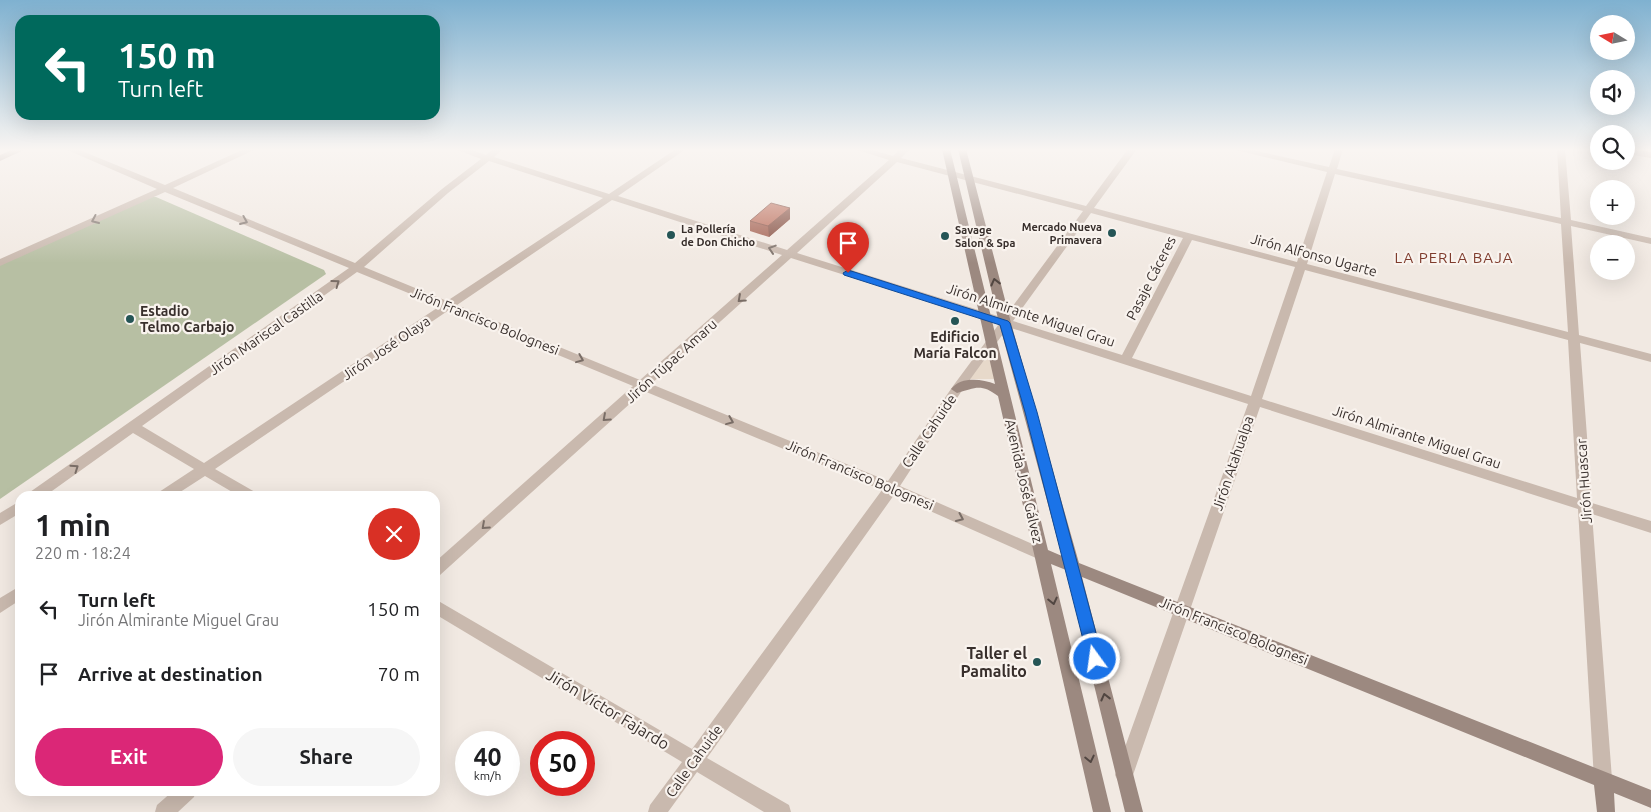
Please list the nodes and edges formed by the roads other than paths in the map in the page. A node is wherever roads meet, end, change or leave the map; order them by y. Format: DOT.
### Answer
graph roads {
  1 [pos="451,187"];
  2 [pos="576,187"];
  3 [pos="626,187"];
  4 [pos="865,187"];
  5 [pos="954,187"];
  6 [pos="971,187"];
  7 [pos="1002,187"];
  8 [pos="1104,187"];
  9 [pos="1328,187"];
  10 [pos="1404,187"];
  11 [pos="1564,187"];
  12 [pos="166,188"];
  13 [pos="610,198"];
  14 [pos="1086,210"];
  15 [pos="1566,223"];
  16 [pos="1189,236"];
  17 [pos="1651,242"];
  18 [pos="790,254"];
  19 [pos="0,263"];
  20 [pos="1302,266"];
  21 [pos="356,268"];
  22 [pos="449,306"];
  23 [pos="985,317"];
  24 [pos="1005,323"];
  25 [pos="1574,337"];
  26 [pos="991,341"];
  27 [pos="1651,358"];
  28 [pos="1125,361"];
  29 [pos="643,385"];
  30 [pos="957,389"];
  31 [pos="1004,394"];
  32 [pos="1254,402"];
  33 [pos="133,427"];
  34 [pos="204,469"];
  35 [pos="891,488"];
  36 [pos="42,491"];
  37 [pos="171,491"];
  38 [pos="241,491"];
  39 [pos="1586,506"];
  40 [pos="15,510"];
  41 [pos="0,520"];
  42 [pos="1651,527"];
  43 [pos="1041,554"];
  44 [pos="440,566"];
  45 [pos="1072,566"];
  46 [pos="15,596"];
  47 [pos="0,606"];
  48 [pos="440,609"];
  49 [pos="1182,610"];
  50 [pos="694,760"];
  51 [pos="1124,775"];
  52 [pos="1604,779"];
  53 [pos="182,796"];
  54 [pos="1651,799"];
  55 [pos="164,812"];
  56 [pos="658,812"];
  57 [pos="782,812"];
  58 [pos="1102,812"];
  59 [pos="1134,812"];
  60 [pos="1606,812"];
  1 -- 21 [label="street, Jirón Mariscal Castilla"];
  2 -- 13 [label="street, Jirón Almirante Miguel Grau"];
  3 -- 13 [label="street, Jirón José Olaya"];
  4 -- 18 [label="street, Jirón Túpac Amaru"];
  5 -- 23 [label="main road, Avenida José Gálvez"];
  24 -- 6 [label="main road, Avenida José Gálvez, one-way"];
  7 -- 14 [label="street, Jirón Alfonso Ugarte"];
  8 -- 14 [label="street, Calle Cahuide"];
  9 -- 20 [label="street, Jirón Atahualpa"];
  10 -- 15 [label="street"];
  11 -- 15 [label="street, Jirón Huascar"];
  12 -- 19 [label="street, one-way"];
  12 -- 21 [label="street, Jirón Francisco Bolognesi, one-way"];
  18 -- 13 [label="street, Jirón Almirante Miguel Grau, one-way"];
  13 -- 22 [label="street, Jirón José Olaya"];
  14 -- 16 [label="street, Jirón Alfonso Ugarte"];
  14 -- 24 [label="street, Calle Cahuide"];
  15 -- 17 [label="street"];
  15 -- 25 [label="street, Jirón Huascar"];
  16 -- 20 [label="street, Jirón Alfonso Ugarte"];
  16 -- 28 [label="street, Pasaje Cáceres"];
  18 -- 23 [label="street, Jirón Almirante Miguel Grau"];
  18 -- 29 [label="street, Jirón Túpac Amaru, one-way"];
  20 -- 25 [label="street, Jirón Alfonso Ugarte"];
  20 -- 32 [label="street, Jirón Atahualpa"];
  21 -- 22 [label="street, Jirón Francisco Bolognesi"];
  33 -- 21 [label="street, Jirón Mariscal Castilla, one-way"];
  22 -- 29 [label="street, Jirón Francisco Bolognesi, one-way"];
  22 -- 34 [label="street, Jirón José Olaya"];
  23 -- 24 [label="street, Jirón Almirante Miguel Grau"];
  23 -- 26 [label="main road, Avenida José Gálvez"];
  24 -- 26 [label="street, Calle Cahuide"];
  24 -- 28 [label="street, Jirón Almirante Miguel Grau"];
  24 -- 45 [label="main road, Avenida José Gálvez"];
  25 -- 27 [label="street, Jirón Alfonso Ugarte"];
  25 -- 39 [label="street, Jirón Huascar"];
  26 -- 30 [label="street, Calle Cahuide"];
  26 -- 31 [label="main road, Avenida José Gálvez"];
  28 -- 32 [label="street, Jirón Almirante Miguel Grau"];
  29 -- 35 [label="street, Jirón Francisco Bolognesi, one-way"];
  29 -- 44 [label="street, Jirón Túpac Amaru, one-way"];
  30 -- 31 [label="main road"];
  30 -- 35 [label="street, Calle Cahuide"];
  31 -- 43 [label="main road, Avenida José Gálvez"];
  32 -- 39 [label="street, Jirón Almirante Miguel Grau"];
  32 -- 49 [label="street, Jirón Atahualpa"];
  33 -- 34 [label="street"];
  36 -- 33 [label="street, Jirón Mariscal Castilla, one-way"];
  34 -- 37 [label="street, Jirón José Olaya"];
  34 -- 38 [label="street"];
  35 -- 43 [label="street, Jirón Francisco Bolognesi, one-way"];
  35 -- 50 [label="street, Calle Cahuide"];
  39 -- 42 [label="street, Jirón Almirante Miguel Grau"];
  39 -- 52 [label="street, Jirón Huascar"];
  40 -- 41 [label="street"];
  43 -- 45 [label="main road, Jirón Francisco Bolognesi"];
  43 -- 58 [label="main road, Avenida José Gálvez, one-way"];
  45 -- 49 [label="main road, Jirón Francisco Bolognesi"];
  51 -- 45 [label="main road, Avenida José Gálvez, one-way"];
  46 -- 47 [label="street"];
  48 -- 50 [label="street, Jirón Víctor Fajardo"];
  49 -- 51 [label="street, Jirón Atahualpa"];
  49 -- 52 [label="main road, Jirón Francisco Bolognesi"];
  50 -- 56 [label="street, Calle Cahuide"];
  50 -- 57 [label="street, Jirón Víctor Fajardo"];
  51 -- 59 [label="main road, Avenida José Gálvez"];
  52 -- 54 [label="main road, Jirón Francisco Bolognesi"];
  52 -- 60 [label="main road, Jirón Huascar"];
  53 -- 55 [label="street"];
}
